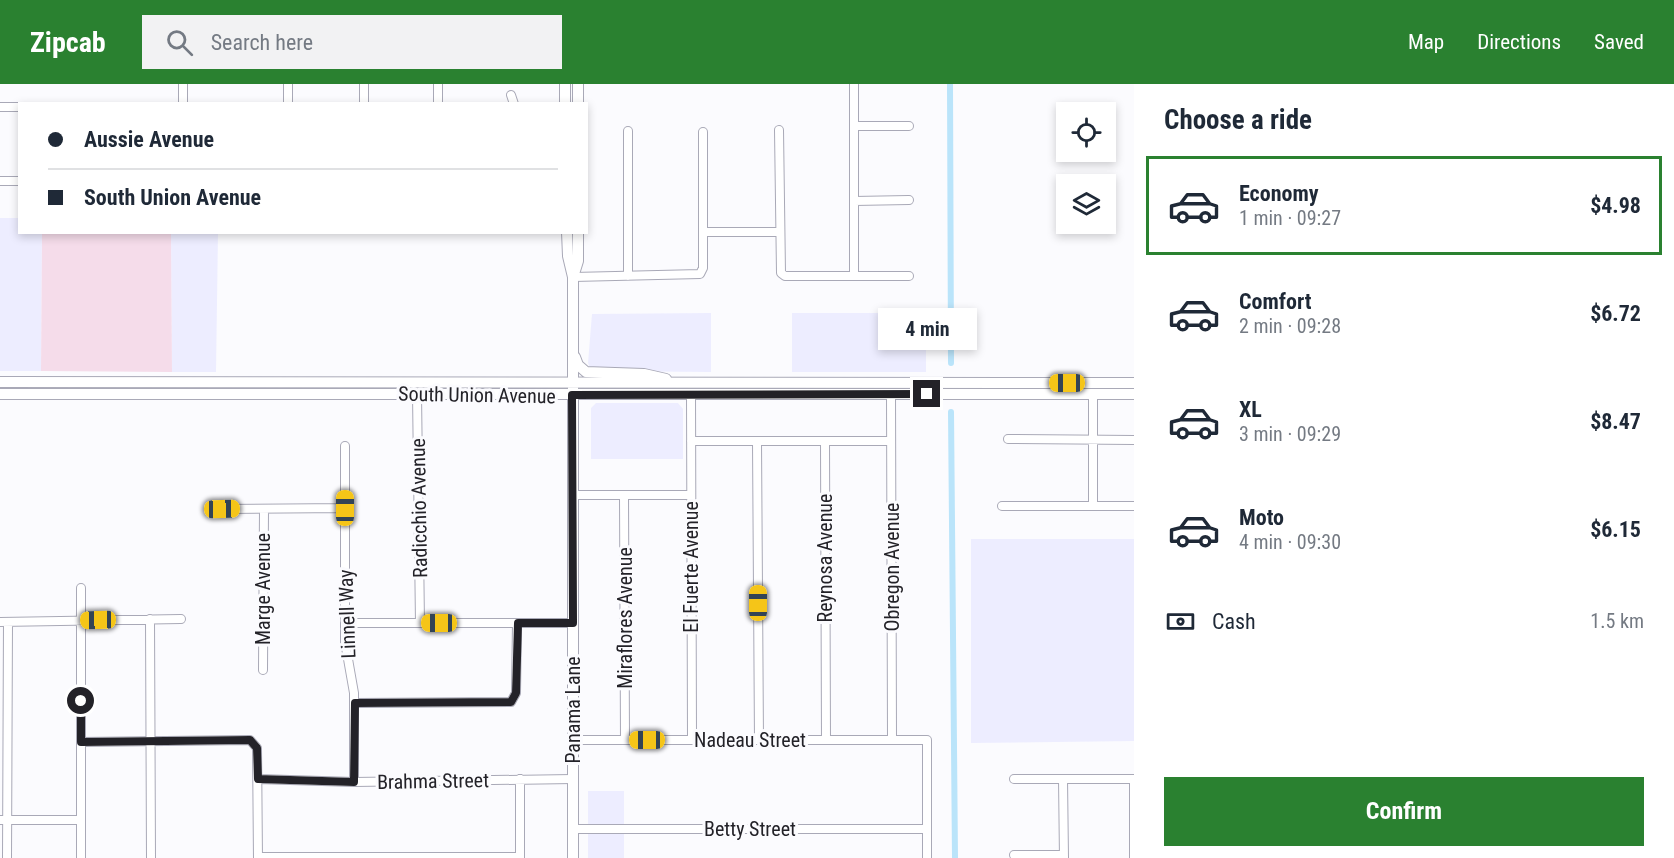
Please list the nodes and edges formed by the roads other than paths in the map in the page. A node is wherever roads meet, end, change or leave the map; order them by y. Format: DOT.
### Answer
graph roads {
  1 [pos="183,84"];
  2 [pos="288,84"];
  3 [pos="364,84"];
  4 [pos="438,84"];
  5 [pos="565,84"];
  6 [pos="578,84"];
  7 [pos="854,84"];
  8 [pos="183,102"];
  9 [pos="288,102"];
  10 [pos="364,102"];
  11 [pos="438,102"];
  12 [pos="565,102"];
  13 [pos="578,102"];
  14 [pos="0,107"];
  15 [pos="18,107"];
  16 [pos="854,126"];
  17 [pos="909,126"];
  18 [pos="779,130"];
  19 [pos="628,131"];
  20 [pos="703,132"];
  21 [pos="0,181"];
  22 [pos="18,181"];
  23 [pos="909,200"];
  24 [pos="854,201"];
  25 [pos="703,232"];
  26 [pos="779,232"];
  27 [pos="567,234"];
  28 [pos="573,234"];
  29 [pos="578,234"];
  30 [pos="578,258"];
  31 [pos="628,276"];
  32 [pos="854,276"];
  33 [pos="909,276"];
  34 [pos="573,277"];
  35 [pos="572,348"];
  36 [pos="0,382"];
  37 [pos="193,383"];
  38 [pos="268,383"];
  39 [pos="572,383"];
  40 [pos="654,383"];
  41 [pos="675,383"];
  42 [pos="705,383"];
  43 [pos="1134,383"];
  44 [pos="208,393"];
  45 [pos="0,394"];
  46 [pos="143,394"];
  47 [pos="417,394"];
  48 [pos="691,394"];
  49 [pos="891,394"];
  50 [pos="1093,394"];
  51 [pos="1134,394"];
  52 [pos="506,395"];
  53 [pos="572,395"];
  54 [pos="646,395"];
  55 [pos="1008,439"];
  56 [pos="1093,440"];
  57 [pos="1134,440"];
  58 [pos="691,441"];
  59 [pos="825,441"];
  60 [pos="891,441"];
  61 [pos="758,442"];
  62 [pos="345,446"];
  63 [pos="572,495"];
  64 [pos="624,495"];
  65 [pos="691,495"];
  66 [pos="1002,506"];
  67 [pos="1093,506"];
  68 [pos="1134,506"];
  69 [pos="345,508"];
  70 [pos="222,509"];
  71 [pos="264,509"];
  72 [pos="81,588"];
  73 [pos="150,619"];
  74 [pos="181,619"];
  75 [pos="81,621"];
  76 [pos="4,622"];
  77 [pos="345,623"];
  78 [pos="420,623"];
  79 [pos="518,623"];
  80 [pos="573,623"];
  81 [pos="263,670"];
  82 [pos="355,703"];
  83 [pos="573,740"];
  84 [pos="625,740"];
  85 [pos="692,740"];
  86 [pos="759,740"];
  87 [pos="826,740"];
  88 [pos="892,740"];
  89 [pos="150,741"];
  90 [pos="81,742"];
  91 [pos="1134,778"];
  92 [pos="258,779"];
  93 [pos="520,779"];
  94 [pos="573,779"];
  95 [pos="1014,779"];
  96 [pos="1063,779"];
  97 [pos="354,782"];
  98 [pos="3,820"];
  99 [pos="81,820"];
  100 [pos="573,829"];
  101 [pos="927,829"];
  102 [pos="1134,845"];
  103 [pos="1014,855"];
  104 [pos="258,857"];
  105 [pos="1064,857"];
  106 [pos="7,858"];
  107 [pos="81,858"];
  108 [pos="151,858"];
  109 [pos="520,858"];
  110 [pos="573,858"];
  111 [pos="927,858"];
  112 [pos="1134,858"];
  1 -- 8 [label="street"];
  2 -- 9 [label="street"];
  3 -- 10 [label="street"];
  4 -- 11 [label="street"];
  5 -- 12 [label="main road"];
  6 -- 13 [label="main road"];
  7 -- 16 [label="street"];
  14 -- 15 [label="street"];
  16 -- 17 [label="street"];
  16 -- 24 [label="street"];
  18 -- 26 [label="street"];
  19 -- 31 [label="street"];
  20 -- 25 [label="street"];
  21 -- 22 [label="street"];
  23 -- 24 [label="street"];
  24 -- 32 [label="street"];
  25 -- 26 [label="street"];
  25 -- 31 [label="street"];
  26 -- 32 [label="street"];
  27 -- 34 [label="main road"];
  28 -- 30 [label="main road"];
  29 -- 30 [label="main road"];
  30 -- 34 [label="main road"];
  31 -- 34 [label="street"];
  32 -- 33 [label="street"];
  34 -- 35 [label="main road, Panama Lane"];
  35 -- 39 [label="main road, Panama Lane"];
  35 -- 41 [label="main road"];
  36 -- 37 [label="main road, South Union Avenue"];
  37 -- 38 [label="main road, South Union Avenue"];
  37 -- 46 [label="main road"];
  38 -- 39 [label="main road, South Union Avenue"];
  38 -- 44 [label="main road"];
  39 -- 40 [label="main road, South Union Avenue"];
  39 -- 52 [label="main road"];
  39 -- 53 [label="main road, Panama Lane"];
  40 -- 41 [label="main road, South Union Avenue"];
  40 -- 53 [label="main road"];
  41 -- 42 [label="main road, South Union Avenue"];
  42 -- 43 [label="main road, South Union Avenue"];
  42 -- 54 [label="main road"];
  44 -- 46 [label="main road, South Union Avenue"];
  44 -- 47 [label="main road, South Union Avenue"];
  45 -- 46 [label="main road, South Union Avenue"];
  47 -- 52 [label="main road, South Union Avenue"];
  47 -- 78 [label="street, Radicchio Avenue"];
  48 -- 49 [label="main road, South Union Avenue"];
  48 -- 54 [label="main road, South Union Avenue"];
  48 -- 58 [label="street, El Fuerte Avenue"];
  49 -- 50 [label="main road, South Union Avenue"];
  49 -- 60 [label="street, Obregon Avenue"];
  50 -- 51 [label="main road, South Union Avenue"];
  50 -- 56 [label="street"];
  52 -- 53 [label="main road, South Union Avenue"];
  53 -- 54 [label="main road, South Union Avenue"];
  53 -- 63 [label="main road, Panama Lane"];
  55 -- 56 [label="street"];
  56 -- 57 [label="street"];
  56 -- 67 [label="street"];
  58 -- 61 [label="street"];
  58 -- 65 [label="street, El Fuerte Avenue"];
  59 -- 60 [label="street"];
  59 -- 61 [label="street"];
  59 -- 87 [label="street, Reynosa Avenue"];
  60 -- 88 [label="street, Obregon Avenue"];
  61 -- 86 [label="street"];
  62 -- 69 [label="street, Linnell Way"];
  63 -- 64 [label="street"];
  63 -- 80 [label="main road, Panama Lane"];
  64 -- 65 [label="street"];
  64 -- 84 [label="street, Miraflores Avenue"];
  65 -- 85 [label="street, El Fuerte Avenue"];
  66 -- 67 [label="street"];
  67 -- 68 [label="street"];
  69 -- 71 [label="street"];
  69 -- 77 [label="street, Linnell Way"];
  70 -- 71 [label="street"];
  71 -- 81 [label="street, Marge Avenue"];
  72 -- 75 [label="street"];
  73 -- 74 [label="street"];
  73 -- 75 [label="street"];
  73 -- 89 [label="street"];
  75 -- 76 [label="street"];
  75 -- 90 [label="street"];
  76 -- 98 [label="street"];
  77 -- 78 [label="street"];
  77 -- 82 [label="street, Linnell Way"];
  78 -- 79 [label="street"];
  79 -- 80 [label="street"];
  79 -- 82 [label="street"];
  80 -- 83 [label="main road, Panama Lane"];
  82 -- 97 [label="street, Linnell Way"];
  83 -- 84 [label="street, Nadeau Street"];
  83 -- 94 [label="main road, Panama Lane"];
  84 -- 85 [label="street, Nadeau Street"];
  85 -- 86 [label="street, Nadeau Street"];
  86 -- 87 [label="street, Nadeau Street"];
  87 -- 88 [label="street, Nadeau Street"];
  88 -- 101 [label="street, Nadeau Street"];
  89 -- 90 [label="street"];
  89 -- 92 [label="street"];
  89 -- 108 [label="street"];
  90 -- 99 [label="street"];
  91 -- 96 [label="street"];
  91 -- 102 [label="street"];
  92 -- 97 [label="street, Brahma Street"];
  92 -- 104 [label="street"];
  93 -- 94 [label="street, Brahma Street"];
  93 -- 97 [label="street, Brahma Street"];
  93 -- 109 [label="street"];
  94 -- 100 [label="main road, Panama Lane"];
  95 -- 96 [label="street"];
  96 -- 105 [label="street"];
  98 -- 99 [label="street"];
  98 -- 106 [label="street"];
  99 -- 107 [label="street"];
  100 -- 101 [label="street, Betty Street"];
  100 -- 110 [label="main road, Panama Lane"];
  101 -- 111 [label="street"];
  102 -- 112 [label="street"];
  103 -- 105 [label="street"];
  104 -- 109 [label="street"];
}
